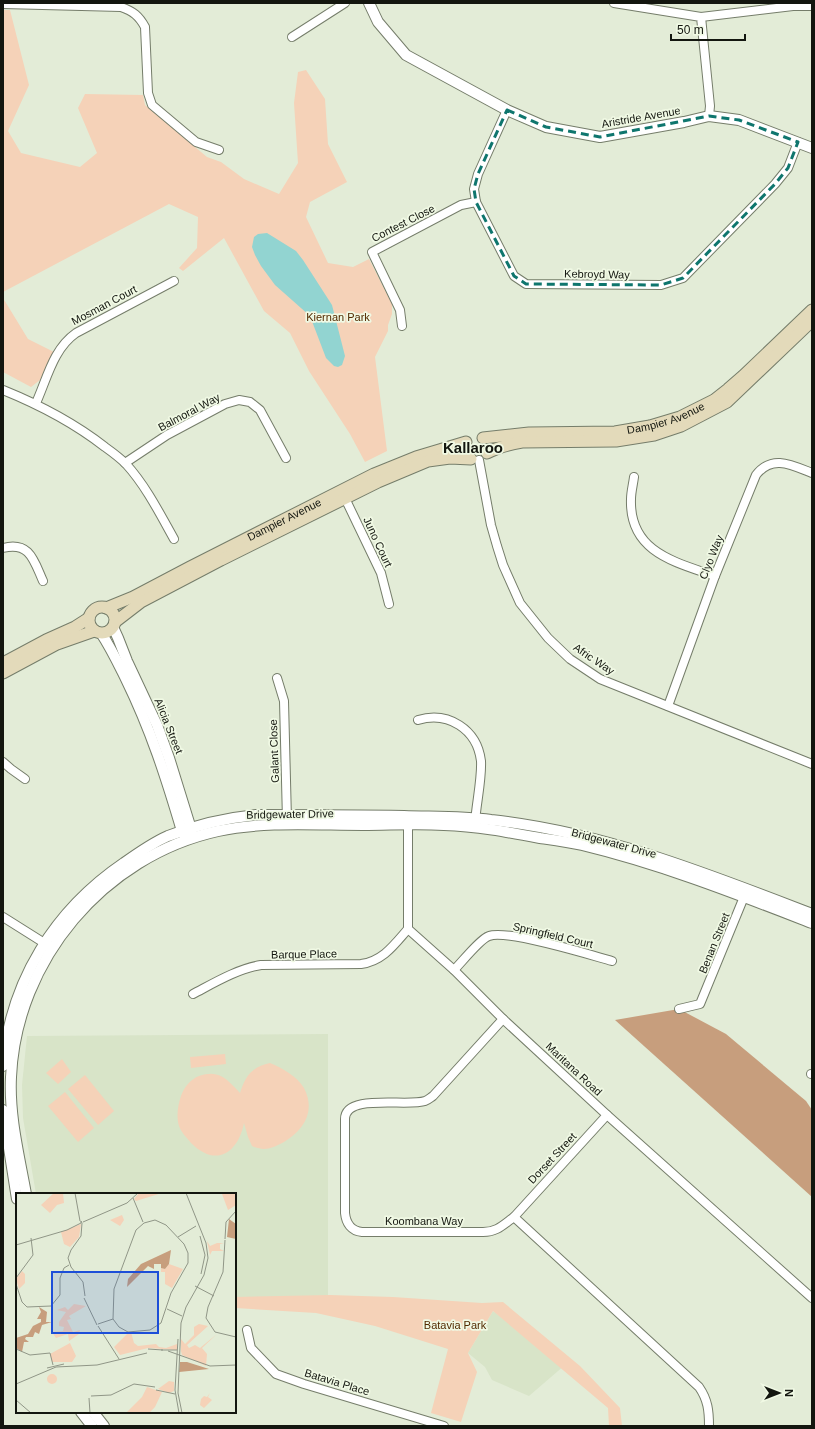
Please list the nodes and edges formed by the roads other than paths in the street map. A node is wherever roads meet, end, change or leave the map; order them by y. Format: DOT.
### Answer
graph roads {
  1 [pos="346,3"];
  2 [pos="369,3"];
  3 [pos="614,3"];
  4 [pos="3,4"];
  5 [pos="65,5"];
  6 [pos="751,6"];
  7 [pos="812,6"];
  8 [pos="701,17"];
  9 [pos="292,37"];
  10 [pos="507,110"];
  11 [pos="709,116"];
  12 [pos="798,142"];
  13 [pos="812,148"];
  14 [pos="219,150"];
  15 [pos="476,202"];
  16 [pos="174,281"];
  17 [pos="812,310"];
  18 [pos="812,321"];
  19 [pos="402,326"];
  20 [pos="3,390"];
  21 [pos="36,403"];
  22 [pos="483,438"];
  23 [pos="466,442"];
  24 [pos="479,457"];
  25 [pos="286,458"];
  26 [pos="125,463"];
  27 [pos="812,473"];
  28 [pos="634,477"];
  29 [pos="344,495"];
  30 [pos="174,539"];
  31 [pos="3,548"];
  32 [pos="715,576"];
  33 [pos="43,581"];
  34 [pos="389,604"];
  35 [pos="106,608"];
  36 [pos="89,618"];
  37 [pos="114,624"];
  38 [pos="98,632"];
  39 [pos="3,663"];
  40 [pos="3,673"];
  41 [pos="277,678"];
  42 [pos="668,706"];
  43 [pos="418,720"];
  44 [pos="3,762"];
  45 [pos="812,764"];
  46 [pos="26,779"];
  47 [pos="287,820"];
  48 [pos="408,820"];
  49 [pos="475,823"];
  50 [pos="188,834"];
  51 [pos="746,893"];
  52 [pos="812,914"];
  53 [pos="3,917"];
  54 [pos="812,923"];
  55 [pos="408,929"];
  56 [pos="48,945"];
  57 [pos="612,961"];
  58 [pos="454,970"];
  59 [pos="193,994"];
  60 [pos="679,1009"];
  61 [pos="503,1020"];
  62 [pos="3,1066"];
  63 [pos="3,1110"];
  64 [pos="607,1115"];
  65 [pos="10,1154"];
  66 [pos="16,1193"];
  67 [pos="26,1193"];
  68 [pos="514,1217"];
  69 [pos="812,1298"];
  70 [pos="247,1330"];
  71 [pos="82,1413"];
  72 [pos="94,1413"];
  73 [pos="92,1426"];
  74 [pos="104,1426"];
  75 [pos="444,1426"];
  76 [pos="709,1426"];
  1 -- 9 [label="street"];
  2 -- 10 [label="street, Aristride Avenue"];
  3 -- 8 [label="street"];
  4 -- 5 [label="street"];
  5 -- 14 [label="street"];
  6 -- 7 [label="street"];
  6 -- 8 [label="street"];
  8 -- 11 [label="street"];
  10 -- 11 [label="street, Aristride Avenue"];
  10 -- 15 [label="street, Kebroyd Way"];
  11 -- 12 [label="street, Aristride Avenue"];
  12 -- 13 [label="street, Aristride Avenue"];
  12 -- 15 [label="street, Kebroyd Way"];
  15 -- 19 [label="street, Contest Close"];
  16 -- 21 [label="street, Mosman Court"];
  17 -- 22 [label="main road, Dampier Avenue"];
  18 -- 24 [label="main road, Dampier Avenue"];
  20 -- 21 [label="street"];
  21 -- 26 [label="street"];
  22 -- 23 [label="main road"];
  22 -- 24 [label="main road"];
  23 -- 24 [label="main road"];
  23 -- 29 [label="main road, Dampier Avenue"];
  24 -- 29 [label="main road, Dampier Avenue"];
  24 -- 42 [label="street, Afric Way"];
  25 -- 26 [label="street, Balmoral Way"];
  26 -- 30 [label="street"];
  27 -- 32 [label="street, Clyo Way"];
  28 -- 32 [label="street"];
  29 -- 34 [label="street, Juno Court"];
  29 -- 35 [label="main road, Dampier Avenue"];
  29 -- 37 [label="main road, Dampier Avenue"];
  31 -- 33 [label="street"];
  32 -- 42 [label="street, Clyo Way"];
  35 -- 36 [label="main road"];
  35 -- 37 [label="main road"];
  36 -- 38 [label="main road"];
  36 -- 39 [label="main road"];
  37 -- 38 [label="main road"];
  37 -- 50 [label="street, Alicia Street"];
  38 -- 40 [label="main road"];
  38 -- 50 [label="street, Alicia Street"];
  41 -- 47 [label="street, Galant Close"];
  42 -- 45 [label="street, Afric Way"];
  43 -- 49 [label="street"];
  44 -- 46 [label="street"];
  47 -- 48 [label="street, Bridgewater Drive"];
  47 -- 50 [label="street, Bridgewater Drive"];
  48 -- 49 [label="street, Bridgewater Drive"];
  48 -- 55 [label="street"];
  49 -- 51 [label="street, Bridgewater Drive"];
  50 -- 56 [label="street, Bridgewater Drive"];
  51 -- 52 [label="street, Bridgewater Drive"];
  51 -- 54 [label="street, Bridgewater Drive"];
  51 -- 60 [label="street, Benan Street"];
  53 -- 56 [label="street"];
  55 -- 58 [label="street, Maritana Road"];
  55 -- 59 [label="street, Barque Place"];
  56 -- 62 [label="street, Bridgewater Drive"];
  56 -- 65 [label="street, Bridgewater Drive"];
  57 -- 58 [label="street, Springfield Court"];
  58 -- 61 [label="street, Maritana Road"];
  61 -- 64 [label="street, Maritana Road"];
  61 -- 68 [label="street, Koombana Way"];
  63 -- 65 [label="street, Bridgewater Drive"];
  64 -- 68 [label="street, Dorset Street"];
  64 -- 69 [label="street, Maritana Road"];
  65 -- 66 [label="street, Bridgewater Drive"];
  65 -- 67 [label="street, Bridgewater Drive"];
  68 -- 76 [label="street"];
  70 -- 75 [label="street, Batavia Place"];
  71 -- 73 [label="street"];
  72 -- 74 [label="street"];
}
